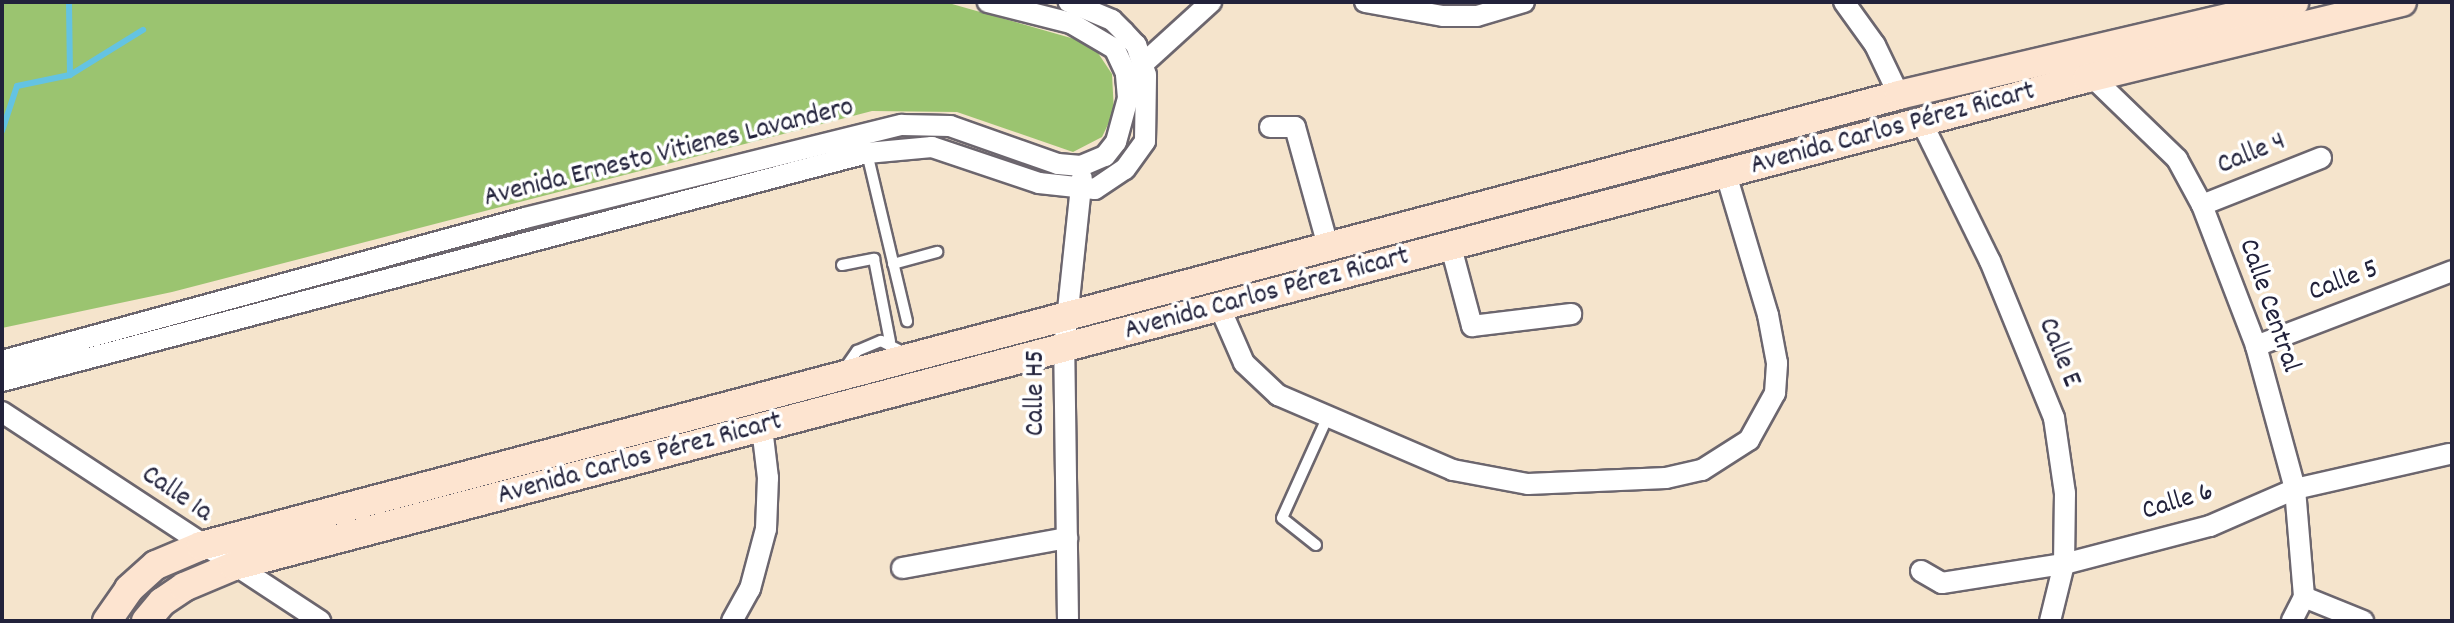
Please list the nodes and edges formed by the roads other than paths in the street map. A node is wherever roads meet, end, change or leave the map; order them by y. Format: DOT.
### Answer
graph roads {
  1 [pos="988,2"];
  2 [pos="1069,2"];
  3 [pos="1211,2"];
  4 [pos="1365,2"];
  5 [pos="1524,2"];
  6 [pos="1844,2"];
  7 [pos="2294,2"];
  8 [pos="2402,2"];
  9 [pos="1105,27"];
  10 [pos="1144,63"];
  11 [pos="2084,65"];
  12 [pos="1899,95"];
  13 [pos="1922,123"];
  14 [pos="1270,127"];
  15 [pos="867,153"];
  16 [pos="2321,158"];
  17 [pos="1081,166"];
  18 [pos="1726,174"];
  19 [pos="1082,191"];
  20 [pos="2202,205"];
  21 [pos="1328,246"];
  22 [pos="1451,247"];
  23 [pos="937,252"];
  24 [pos="893,264"];
  25 [pos="842,265"];
  26 [pos="2452,271"];
  27 [pos="1220,308"];
  28 [pos="1069,314"];
  29 [pos="1571,314"];
  30 [pos="907,321"];
  31 [pos="2256,346"];
  32 [pos="1064,348"];
  33 [pos="900,349"];
  34 [pos="2,361"];
  35 [pos="2,381"];
  36 [pos="2,412"];
  37 [pos="1328,416"];
  38 [pos="762,428"];
  39 [pos="2449,454"];
  40 [pos="2295,489"];
  41 [pos="1067,538"];
  42 [pos="1316,545"];
  43 [pos="201,546"];
  44 [pos="2064,564"];
  45 [pos="234,566"];
  46 [pos="902,568"];
  47 [pos="1921,571"];
  48 [pos="2304,597"];
  49 [pos="107,621"];
  50 [pos="146,621"];
  51 [pos="320,621"];
  52 [pos="732,621"];
  53 [pos="1068,621"];
  54 [pos="2050,621"];
  55 [pos="2292,621"];
  56 [pos="2363,621"];
  1 -- 9 [label="street"];
  2 -- 9 [label="street"];
  3 -- 10 [label="street"];
  4 -- 5 [label="street"];
  6 -- 12 [label="street"];
  7 -- 11 [label="main road, Avenida Carlos Pérez Ricart"];
  8 -- 11 [label="main road, Avenida Carlos Pérez Ricart"];
  9 -- 10 [label="street"];
  9 -- 17 [label="street"];
  10 -- 19 [label="street"];
  11 -- 12 [label="main road, Avenida Carlos Pérez Ricart"];
  11 -- 13 [label="main road, Avenida Carlos Pérez Ricart"];
  11 -- 20 [label="street, Calle Central"];
  12 -- 21 [label="main road, Avenida Carlos Pérez Ricart"];
  13 -- 18 [label="main road, Avenida Carlos Pérez Ricart"];
  13 -- 44 [label="street, Calle E"];
  14 -- 21 [label="street"];
  15 -- 19 [label="street, Avenida Ernesto Vitienes Lavandero"];
  15 -- 24 [label="lane"];
  15 -- 35 [label="street, Avenida Ernesto Vitienes Lavandero"];
  16 -- 20 [label="street, Calle 4"];
  17 -- 19 [label="street, Calle H5"];
  17 -- 34 [label="street, Avenida Ernesto Vitienes Lavandero"];
  18 -- 22 [label="main road, Avenida Carlos Pérez Ricart"];
  18 -- 37 [label="street"];
  19 -- 28 [label="street, Calle H5"];
  20 -- 31 [label="street, Calle Central"];
  21 -- 28 [label="main road, Avenida Carlos Pérez Ricart"];
  22 -- 27 [label="main road, Avenida Carlos Pérez Ricart"];
  22 -- 29 [label="street"];
  23 -- 24 [label="lane"];
  24 -- 30 [label="lane"];
  25 -- 33 [label="lane"];
  26 -- 31 [label="street, Calle 5"];
  27 -- 32 [label="main road, Avenida Carlos Pérez Ricart"];
  27 -- 37 [label="street"];
  28 -- 32 [label="street, Calle H5"];
  28 -- 33 [label="main road, Avenida Carlos Pérez Ricart"];
  31 -- 40 [label="street, Calle Central"];
  32 -- 38 [label="main road, Avenida Carlos Pérez Ricart"];
  32 -- 41 [label="street, Calle H5"];
  33 -- 43 [label="main road, Avenida Carlos Pérez Ricart"];
  36 -- 43 [label="street, Calle 1a"];
  37 -- 42 [label="lane"];
  38 -- 45 [label="main road, Avenida Carlos Pérez Ricart"];
  38 -- 52 [label="street"];
  39 -- 40 [label="street, Calle 6"];
  40 -- 44 [label="street, Calle 6"];
  40 -- 48 [label="street, Calle Central"];
  41 -- 46 [label="street"];
  41 -- 53 [label="street, Calle H5"];
  43 -- 45 [label="street, Calle 1a"];
  43 -- 49 [label="main road, Avenida Carlos Pérez Ricart"];
  44 -- 47 [label="street, Calle 6"];
  44 -- 54 [label="street, Calle E"];
  45 -- 50 [label="main road, Avenida Carlos Pérez Ricart"];
  45 -- 51 [label="street, Calle 1a"];
  48 -- 55 [label="street"];
  48 -- 56 [label="street"];
}
